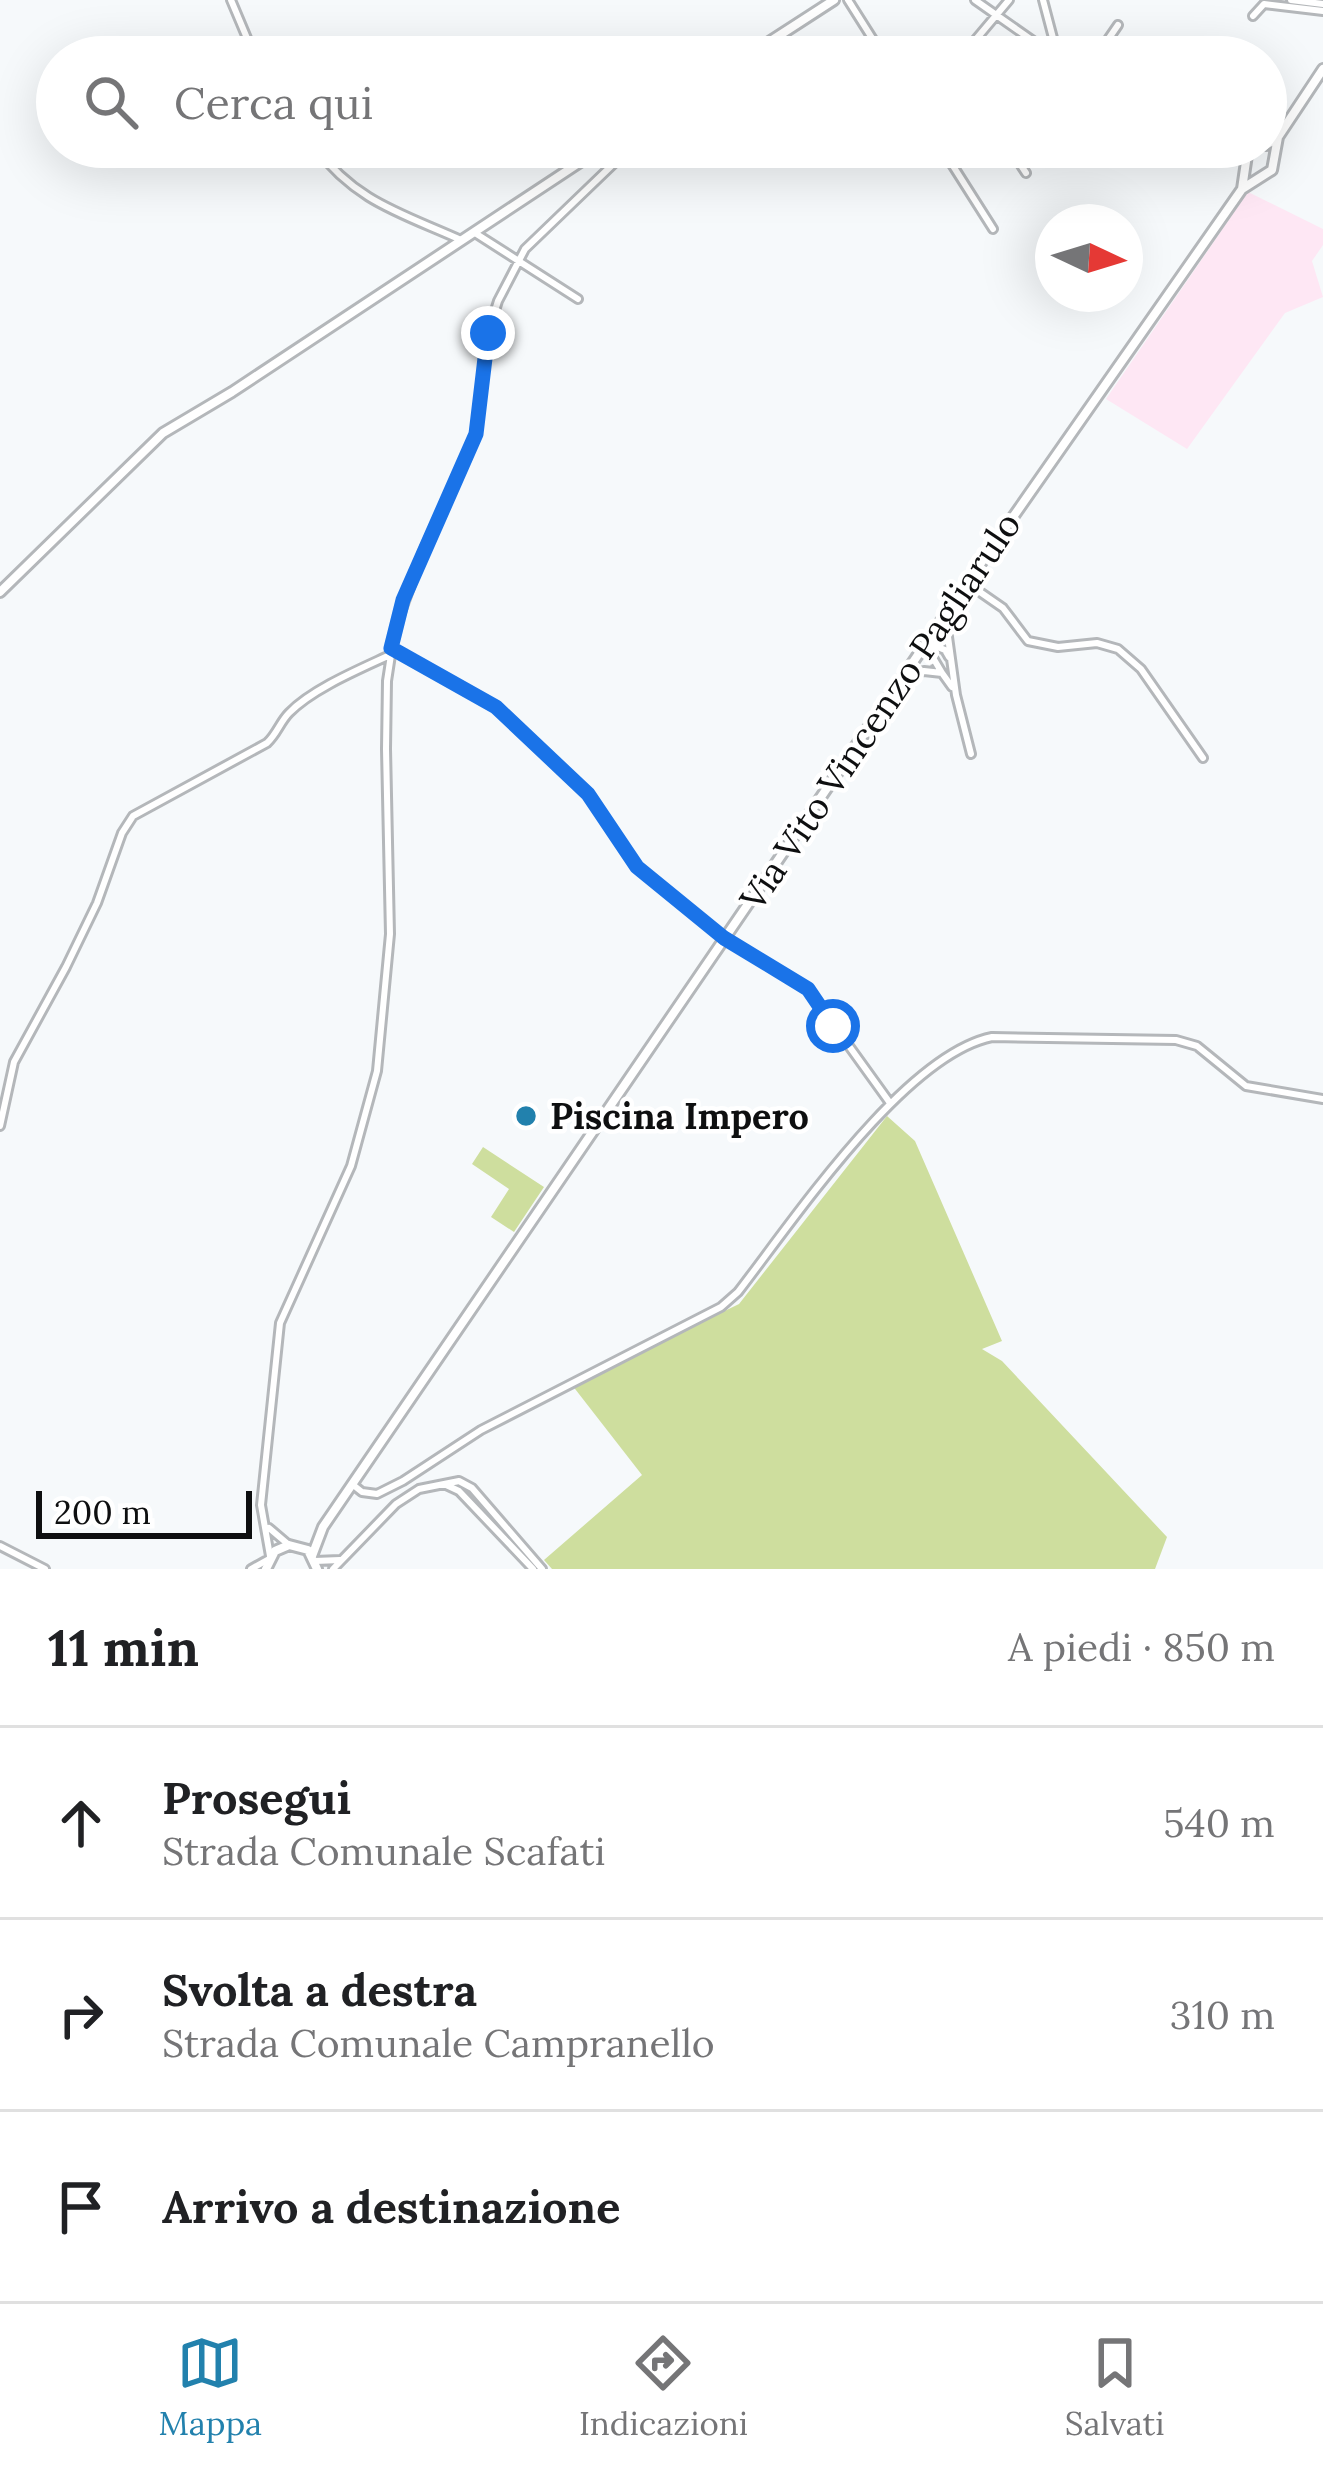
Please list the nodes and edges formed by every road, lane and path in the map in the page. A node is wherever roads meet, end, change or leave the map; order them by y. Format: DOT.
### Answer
graph roads {
  1 [pos="231,0"];
  2 [pos="834,0"];
  3 [pos="848,0"];
  4 [pos="974,0"];
  5 [pos="1009,0"];
  6 [pos="1043,0"];
  7 [pos="1291,0"];
  8 [pos="1323,8"];
  9 [pos="1253,16"];
  10 [pos="994,17"];
  11 [pos="1118,25"];
  12 [pos="243,36"];
  13 [pos="778,36"];
  14 [pos="871,36"];
  15 [pos="978,36"];
  16 [pos="1024,36"];
  17 [pos="1052,36"];
  18 [pos="1110,36"];
  19 [pos="1323,70"];
  20 [pos="1287,122"];
  21 [pos="332,168"];
  22 [pos="571,168"];
  23 [pos="608,168"];
  24 [pos="954,168"];
  25 [pos="1023,168"];
  26 [pos="1246,168"];
  27 [pos="1251,168"];
  28 [pos="1272,168"];
  29 [pos="1026,172"];
  30 [pos="1262,176"];
  31 [pos="1242,189"];
  32 [pos="993,229"];
  33 [pos="473,232"];
  34 [pos="461,240"];
  35 [pos="519,259"];
  36 [pos="578,299"];
  37 [pos="967,583"];
  38 [pos="0,592"];
  39 [pos="945,615"];
  40 [pos="927,644"];
  41 [pos="390,651"];
  42 [pos="951,661"];
  43 [pos="942,673"];
  44 [pos="905,676"];
  45 [pos="956,695"];
  46 [pos="971,754"];
  47 [pos="1203,758"];
  48 [pos="724,938"];
  49 [pos="1323,1099"];
  50 [pos="890,1104"];
  51 [pos="0,1126"];
  52 [pos="441,1483"];
  53 [pos="352,1484"];
  54 [pos="266,1525"];
  55 [pos="319,1532"];
  56 [pos="292,1545"];
  57 [pos="0,1546"];
  58 [pos="340,1560"];
  59 [pos="268,1561"];
  60 [pos="315,1562"];
  61 [pos="45,1569"];
  62 [pos="251,1569"];
  63 [pos="333,1569"];
  64 [pos="532,1569"];
  65 [pos="542,1569"];
  1 -- 12 [label="street"];
  2 -- 13 [label="street"];
  3 -- 14 [label="street"];
  4 -- 10 [label="street"];
  5 -- 10 [label="street"];
  6 -- 17 [label="street"];
  7 -- 8 [label="street"];
  8 -- 9 [label="street"];
  10 -- 15 [label="street"];
  10 -- 16 [label="street"];
  11 -- 18 [label="street"];
  19 -- 20 [label="street"];
  21 -- 34 [label="street"];
  22 -- 33 [label="street"];
  23 -- 35 [label="street"];
  24 -- 32 [label="street"];
  25 -- 29 [label="street"];
  26 -- 31 [label="street, Via Vito Vincenzo Pagliarulo"];
  27 -- 30 [label="street"];
  28 -- 30 [label="street"];
  30 -- 31 [label="street, Via Vito Vincenzo Pagliarulo"];
  31 -- 37 [label="street, Via Vito Vincenzo Pagliarulo"];
  33 -- 34 [label="street"];
  33 -- 35 [label="street"];
  34 -- 38 [label="street"];
  35 -- 36 [label="street"];
  35 -- 41 [label="street"];
  37 -- 39 [label="street, Via Vito Vincenzo Pagliarulo"];
  37 -- 47 [label="street"];
  39 -- 40 [label="street, Via Vito Vincenzo Pagliarulo"];
  39 -- 42 [label="street"];
  40 -- 42 [label="street"];
  40 -- 43 [label="street"];
  40 -- 44 [label="street, Via Vito Vincenzo Pagliarulo"];
  41 -- 48 [label="street"];
  41 -- 51 [label="street"];
  41 -- 54 [label="street"];
  42 -- 45 [label="street"];
  43 -- 44 [label="street"];
  43 -- 45 [label="street"];
  44 -- 48 [label="street, Via Vito Vincenzo Pagliarulo"];
  45 -- 46 [label="street"];
  48 -- 50 [label="street"];
  48 -- 53 [label="street, Via Vito Vincenzo Pagliarulo"];
  49 -- 50 [label="street"];
  50 -- 53 [label="street"];
  52 -- 58 [label="street"];
  52 -- 64 [label="street"];
  52 -- 65 [label="street"];
  53 -- 55 [label="street, Via Vito Vincenzo Pagliarulo"];
  54 -- 56 [label="street"];
  54 -- 59 [label="street"];
  55 -- 56 [label="street, Via Vito Vincenzo Pagliarulo"];
  55 -- 60 [label="street, Via Vito Vincenzo Pagliarulo"];
  56 -- 59 [label="street, Via Vito Vincenzo Pagliarulo"];
  56 -- 60 [label="street"];
  57 -- 61 [label="street"];
  58 -- 60 [label="street"];
  58 -- 63 [label="street"];
  59 -- 62 [label="street"];
}
